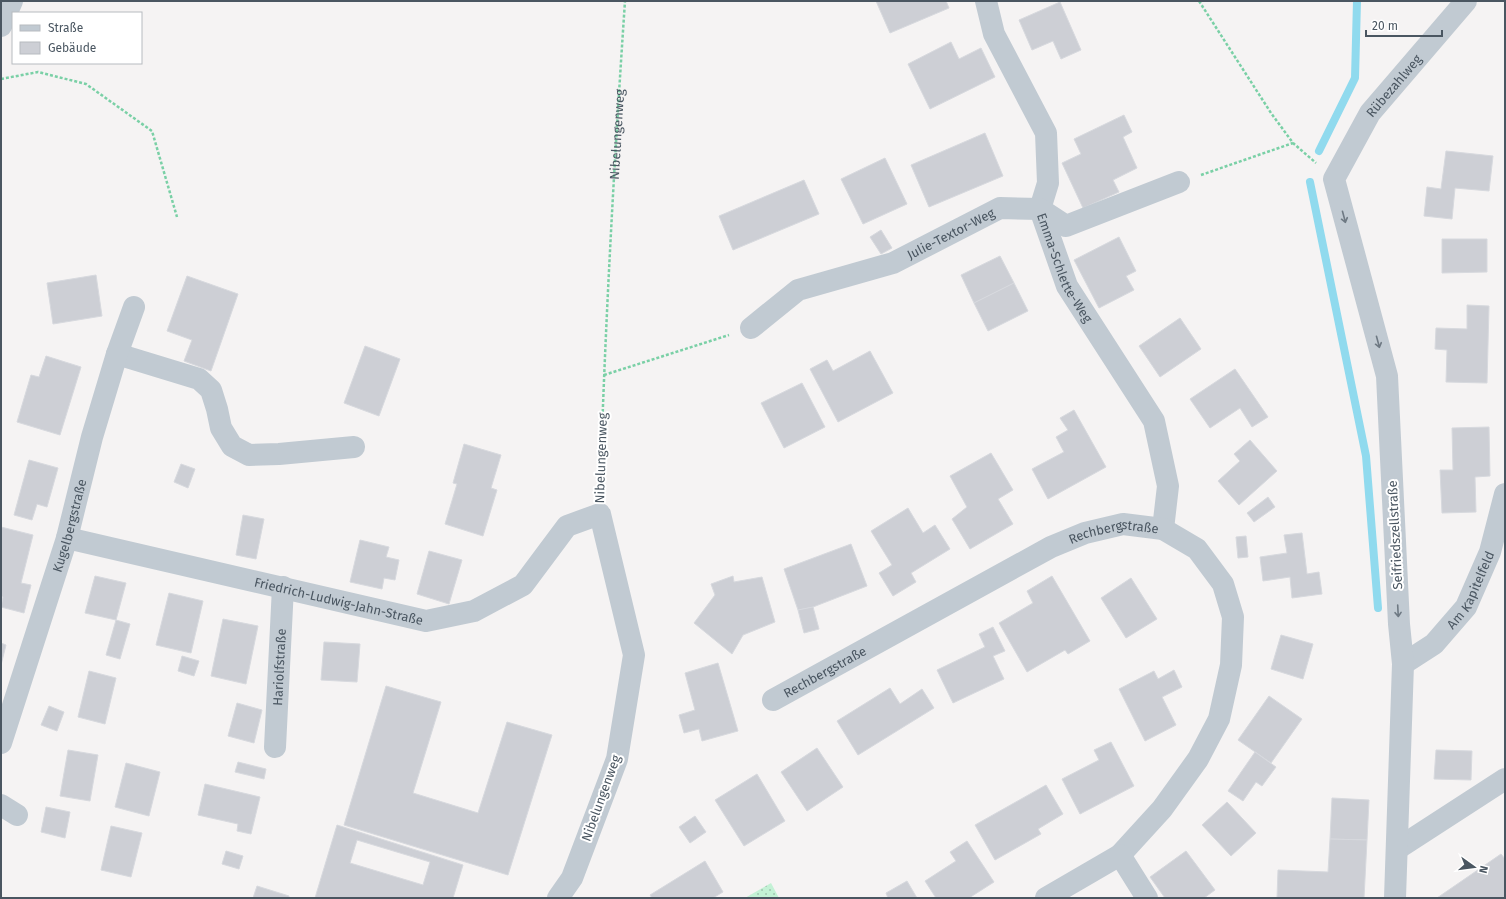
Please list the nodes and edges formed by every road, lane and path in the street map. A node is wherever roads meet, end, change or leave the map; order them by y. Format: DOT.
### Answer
graph roads {
  1 [pos="12,1"];
  2 [pos="625,1"];
  3 [pos="986,1"];
  4 [pos="1199,1"];
  5 [pos="1466,1"];
  6 [pos="1,26"];
  7 [pos="1,79"];
  8 [pos="1293,143"];
  9 [pos="1334,179"];
  10 [pos="1179,182"];
  11 [pos="1040,209"];
  12 [pos="177,217"];
  13 [pos="134,307"];
  14 [pos="751,328"];
  15 [pos="117,354"];
  16 [pos="604,375"];
  17 [pos="354,446"];
  18 [pos="1505,494"];
  19 [pos="600,514"];
  20 [pos="1163,529"];
  21 [pos="67,538"];
  22 [pos="283,586"];
  23 [pos="1403,664"];
  24 [pos="774,700"];
  25 [pos="1,743"];
  26 [pos="275,747"];
  27 [pos="1505,779"];
  28 [pos="1397,849"];
  29 [pos="1120,855"];
  30 [pos="558,898"];
  31 [pos="1046,898"];
  32 [pos="1147,898"];
  33 [pos="1395,898"];
  1 -- 6 [label="street"];
  2 -- 16 [label="path, Nibelungenweg"];
  3 -- 11 [label="street, Emma-Schlette-Weg"];
  4 -- 8 [label="path"];
  5 -- 9 [label="street, Rübezahlweg"];
  7 -- 12 [label="path"];
  8 -- 9 [label="path"];
  8 -- 10 [label="path"];
  9 -- 23 [label="street, Seifriedszellstraße, one-way"];
  10 -- 11 [label="street"];
  11 -- 14 [label="street, Julie-Textor-Weg"];
  11 -- 20 [label="street, Emma-Schlette-Weg"];
  13 -- 15 [label="street, Kugelbergstraße"];
  14 -- 16 [label="path"];
  15 -- 17 [label="street"];
  15 -- 21 [label="street, Kugelbergstraße"];
  16 -- 19 [label="path, Nibelungenweg"];
  18 -- 23 [label="street, Am Kapitelfeld"];
  19 -- 22 [label="street, Friedrich-Ludwig-Jahn-Straße"];
  19 -- 30 [label="street, Nibelungenweg"];
  20 -- 24 [label="street, Rechbergstraße"];
  20 -- 29 [label="street, Rechbergstraße"];
  21 -- 22 [label="street, Friedrich-Ludwig-Jahn-Straße"];
  21 -- 25 [label="street, Kugelbergstraße"];
  22 -- 26 [label="street, Hariolfstraße"];
  23 -- 28 [label="street, Seifriedszellstraße"];
  27 -- 28 [label="street"];
  28 -- 33 [label="street, Seifriedszellstraße"];
  29 -- 31 [label="street, Rechbergstraße"];
  29 -- 32 [label="street"];
}
